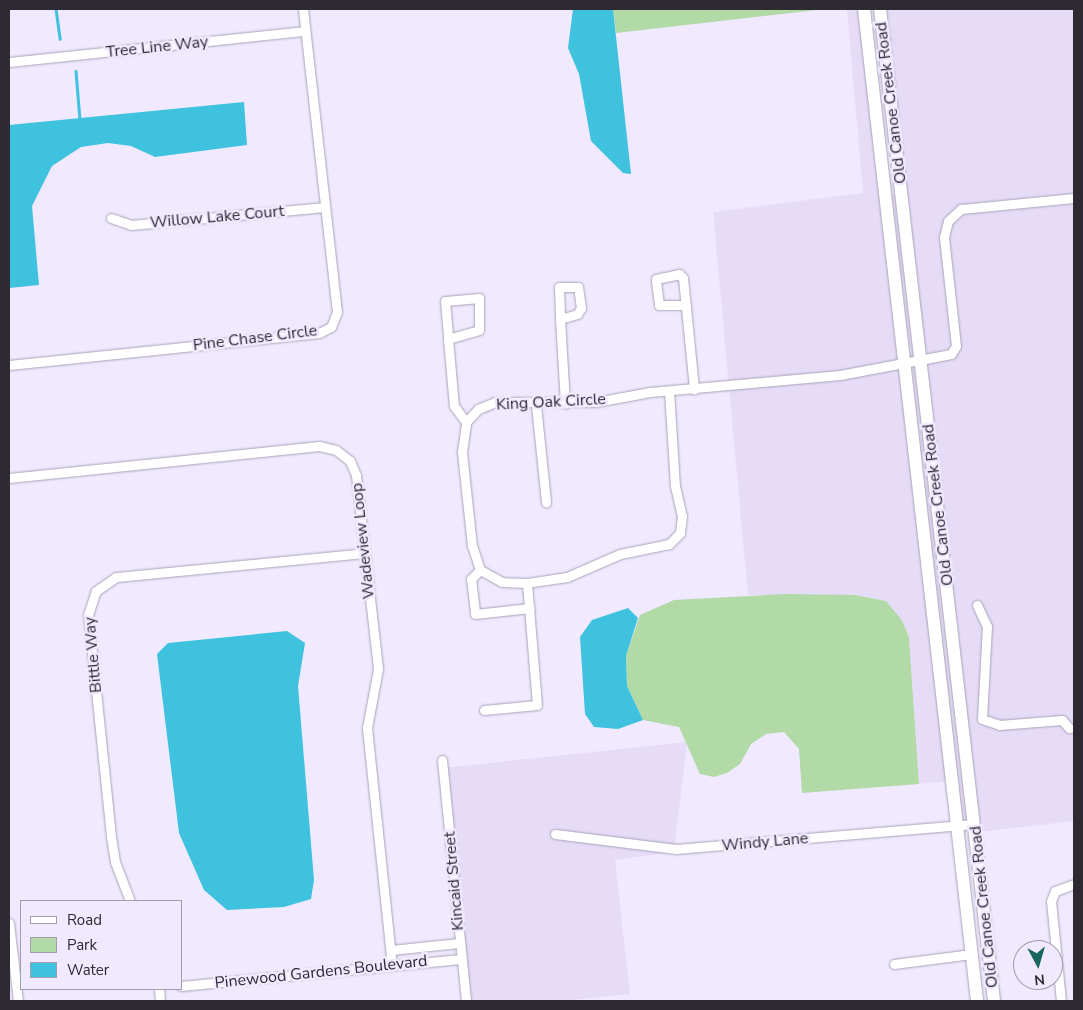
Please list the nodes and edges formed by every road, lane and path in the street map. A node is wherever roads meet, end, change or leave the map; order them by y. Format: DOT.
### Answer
graph roads {
  1 [pos="303,9"];
  2 [pos="864,9"];
  3 [pos="880,9"];
  4 [pos="305,31"];
  5 [pos="9,62"];
  6 [pos="901,189"];
  7 [pos="884,191"];
  8 [pos="1074,198"];
  9 [pos="325,207"];
  10 [pos="111,218"];
  11 [pos="686,305"];
  12 [pos="560,319"];
  13 [pos="448,339"];
  14 [pos="920,359"];
  15 [pos="903,361"];
  16 [pos="9,365"];
  17 [pos="694,389"];
  18 [pos="669,391"];
  19 [pos="536,404"];
  20 [pos="565,404"];
  21 [pos="466,422"];
  22 [pos="9,478"];
  23 [pos="546,502"];
  24 [pos="365,552"];
  25 [pos="480,570"];
  26 [pos="527,583"];
  27 [pos="978,605"];
  28 [pos="530,608"];
  29 [pos="484,710"];
  30 [pos="1070,728"];
  31 [pos="442,760"];
  32 [pos="974,824"];
  33 [pos="956,826"];
  34 [pos="555,834"];
  35 [pos="1074,884"];
  36 [pos="130,900"];
  37 [pos="9,923"];
  38 [pos="459,943"];
  39 [pos="391,950"];
  40 [pos="971,954"];
  41 [pos="461,959"];
  42 [pos="894,964"];
  43 [pos="392,966"];
  44 [pos="182,986"];
  45 [pos="18,1001"];
  46 [pos="466,1001"];
  47 [pos="977,1001"];
  48 [pos="994,1001"];
  49 [pos="1061,1001"];
  1 -- 4 [label="street, Pine Chase Circle"];
  2 -- 7 [label="main road, Old Canoe Creek Road"];
  3 -- 6 [label="main road, Old Canoe Creek Road"];
  4 -- 5 [label="street, Tree Line Way"];
  4 -- 9 [label="street, Pine Chase Circle"];
  6 -- 7 [label="main road"];
  6 -- 14 [label="main road, Old Canoe Creek Road"];
  7 -- 15 [label="main road, Old Canoe Creek Road"];
  8 -- 14 [label="street, King Oak Circle"];
  9 -- 10 [label="street, Willow Lake Court"];
  9 -- 16 [label="street, Pine Chase Circle"];
  11 -- 11 [label="street"];
  11 -- 17 [label="street"];
  12 -- 12 [label="street"];
  12 -- 20 [label="street"];
  13 -- 13 [label="street"];
  13 -- 21 [label="street"];
  14 -- 15 [label="street, King Oak Circle"];
  14 -- 32 [label="main road, Old Canoe Creek Road"];
  15 -- 17 [label="street, King Oak Circle"];
  15 -- 33 [label="main road, Old Canoe Creek Road"];
  17 -- 18 [label="street, King Oak Circle"];
  18 -- 20 [label="street, King Oak Circle"];
  18 -- 26 [label="street"];
  19 -- 20 [label="street, King Oak Circle"];
  19 -- 21 [label="street, King Oak Circle"];
  19 -- 23 [label="street"];
  21 -- 25 [label="street"];
  22 -- 24 [label="street, Wadeview Loop"];
  24 -- 36 [label="street, Bittle Way"];
  24 -- 39 [label="street, Wadeview Loop"];
  25 -- 26 [label="street"];
  25 -- 28 [label="street"];
  26 -- 28 [label="street"];
  27 -- 30 [label="street"];
  28 -- 29 [label="street"];
  31 -- 38 [label="street, Kincaid Street"];
  32 -- 33 [label="street, Windy Lane"];
  32 -- 48 [label="main road, Old Canoe Creek Road"];
  33 -- 34 [label="street, Windy Lane"];
  33 -- 40 [label="main road, Old Canoe Creek Road"];
  35 -- 49 [label="street"];
  37 -- 45 [label="street"];
  38 -- 39 [label="street, Pinewood Gardens Boulevard"];
  38 -- 41 [label="street, Kincaid Street"];
  39 -- 43 [label="street, Wadeview Loop"];
  40 -- 42 [label="street"];
  40 -- 47 [label="main road, Old Canoe Creek Road"];
  41 -- 43 [label="street, Pinewood Gardens Boulevard"];
  41 -- 46 [label="street, Kincaid Street"];
  43 -- 44 [label="street, Pinewood Gardens Boulevard"];
}
